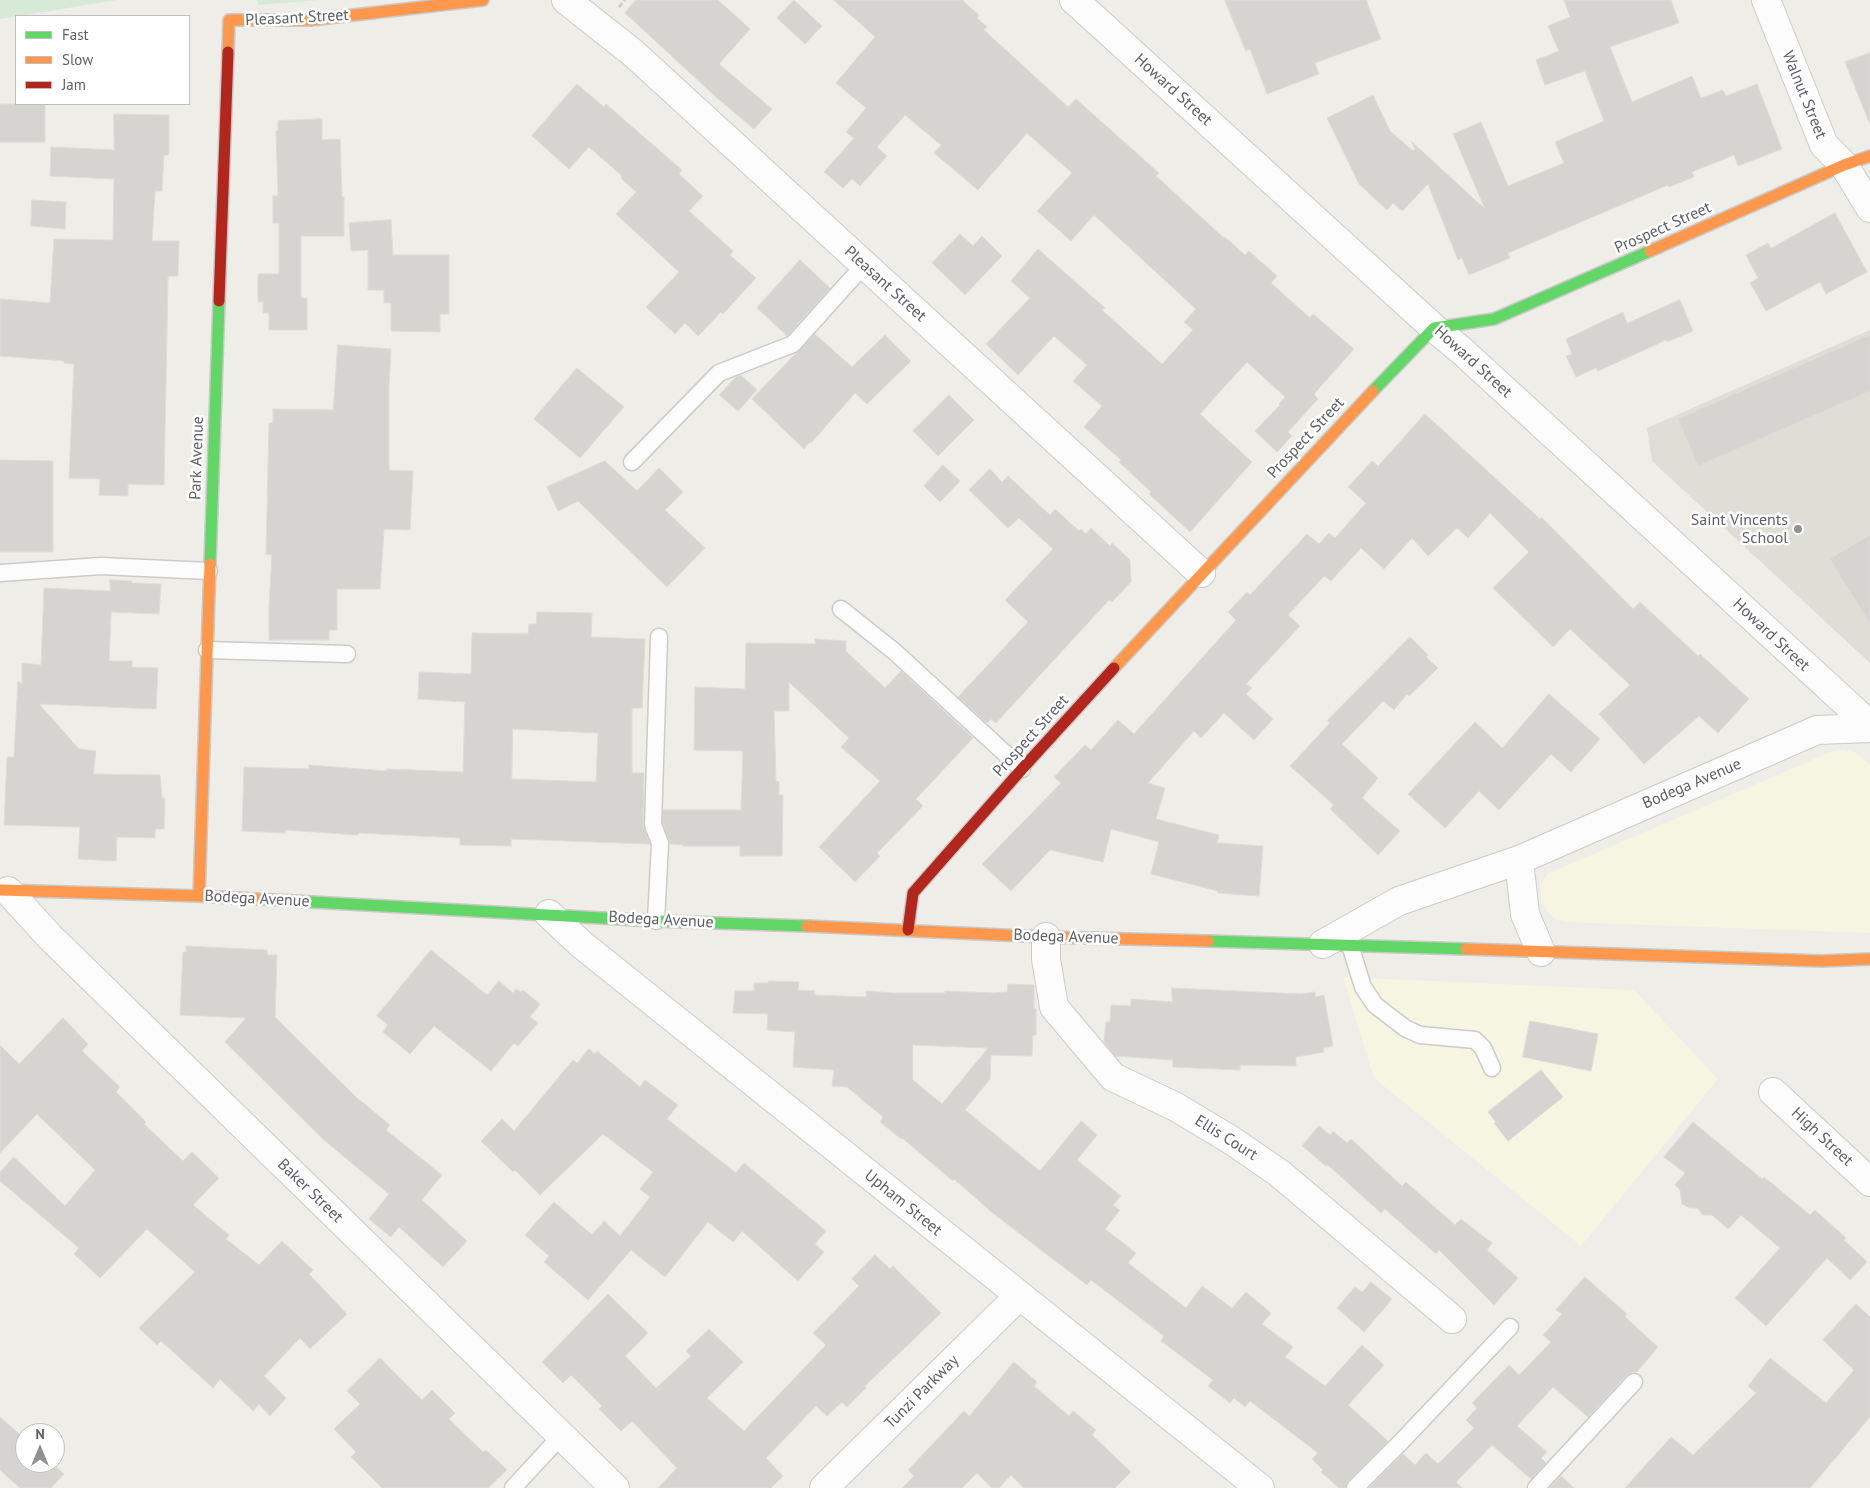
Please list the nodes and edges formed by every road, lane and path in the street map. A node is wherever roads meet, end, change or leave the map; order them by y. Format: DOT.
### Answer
graph roads {
  1 [pos="483,0"];
  2 [pos="566,0"];
  3 [pos="1074,0"];
  4 [pos="1766,0"];
  5 [pos="229,20"];
  6 [pos="1870,156"];
  7 [pos="1844,165"];
  8 [pos="1870,208"];
  9 [pos="864,265"];
  10 [pos="1434,328"];
  11 [pos="632,462"];
  12 [pos="209,571"];
  13 [pos="1201,573"];
  14 [pos="0,574"];
  15 [pos="841,609"];
  16 [pos="659,636"];
  17 [pos="206,650"];
  18 [pos="348,654"];
  19 [pos="1870,726"];
  20 [pos="1022,769"];
  21 [pos="1519,860"];
  22 [pos="4,890"];
  23 [pos="199,896"];
  24 [pos="549,914"];
  25 [pos="656,921"];
  26 [pos="908,930"];
  27 [pos="1046,937"];
  28 [pos="1323,944"];
  29 [pos="1350,945"];
  30 [pos="1542,952"];
  31 [pos="1870,959"];
  32 [pos="1492,1068"];
  33 [pos="1773,1092"];
  34 [pos="1870,1182"];
  35 [pos="1019,1296"];
  36 [pos="1452,1319"];
  37 [pos="1510,1327"];
  38 [pos="1634,1382"];
  39 [pos="561,1436"];
  40 [pos="513,1488"];
  41 [pos="615,1488"];
  42 [pos="824,1488"];
  43 [pos="1260,1488"];
  44 [pos="1355,1488"];
  45 [pos="1536,1488"];
  1 -- 5 [label="street, Pleasant Street"];
  2 -- 9 [label="street, Pleasant Street"];
  3 -- 10 [label="street, Howard Street"];
  4 -- 7 [label="street, Walnut Street"];
  5 -- 12 [label="street, Park Avenue"];
  6 -- 7 [label="street, Prospect Street"];
  7 -- 8 [label="street, Walnut Street"];
  7 -- 10 [label="street, Prospect Street"];
  9 -- 11 [label="lane"];
  9 -- 13 [label="street, Pleasant Street"];
  10 -- 13 [label="street, Prospect Street"];
  10 -- 19 [label="street, Howard Street"];
  12 -- 14 [label="lane"];
  12 -- 17 [label="street, Park Avenue"];
  13 -- 20 [label="street, Prospect Street"];
  15 -- 20 [label="lane"];
  16 -- 25 [label="lane"];
  17 -- 18 [label="lane"];
  17 -- 23 [label="street, Park Avenue"];
  19 -- 21 [label="street, Bodega Avenue"];
  20 -- 26 [label="street, Prospect Street"];
  21 -- 28 [label="street, Bodega Avenue"];
  21 -- 30 [label="street"];
  22 -- 23 [label="street, Bodega Avenue"];
  22 -- 39 [label="street, Baker Street"];
  23 -- 24 [label="street, Bodega Avenue"];
  24 -- 25 [label="street, Bodega Avenue"];
  24 -- 35 [label="street, Upham Street"];
  25 -- 26 [label="street, Bodega Avenue"];
  26 -- 27 [label="street, Bodega Avenue"];
  27 -- 28 [label="street, Bodega Avenue"];
  27 -- 36 [label="street, Ellis Court"];
  28 -- 29 [label="street, Bodega Avenue"];
  29 -- 30 [label="street, Bodega Avenue"];
  29 -- 32 [label="lane"];
  30 -- 31 [label="street, Bodega Avenue"];
  33 -- 34 [label="street, High Street"];
  35 -- 42 [label="street, Tunzi Parkway"];
  35 -- 43 [label="street, Upham Street"];
  37 -- 44 [label="lane"];
  38 -- 45 [label="lane"];
  39 -- 40 [label="lane"];
  39 -- 41 [label="street, Baker Street"];
}
